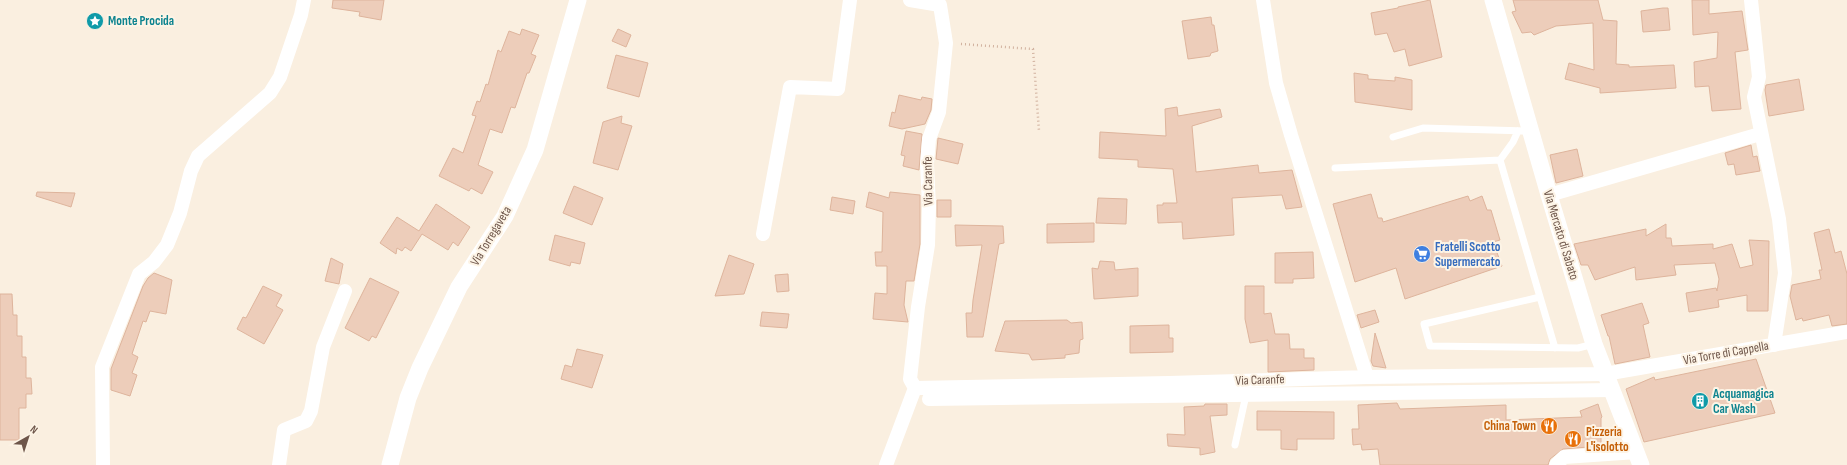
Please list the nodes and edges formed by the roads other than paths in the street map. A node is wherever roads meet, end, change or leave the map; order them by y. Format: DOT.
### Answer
graph roads {
  1 [pos="304,0"];
  2 [pos="578,0"];
  3 [pos="850,0"];
  4 [pos="910,0"];
  5 [pos="1263,0"];
  6 [pos="1493,0"];
  7 [pos="1751,0"];
  8 [pos="1524,131"];
  9 [pos="1760,134"];
  10 [pos="1393,137"];
  11 [pos="1500,160"];
  12 [pos="1335,168"];
  13 [pos="1549,195"];
  14 [pos="763,234"];
  15 [pos="345,291"];
  16 [pos="1540,297"];
  17 [pos="1847,332"];
  18 [pos="1594,344"];
  19 [pos="1774,345"];
  20 [pos="1555,348"];
  21 [pos="1605,374"];
  22 [pos="1367,376"];
  23 [pos="915,388"];
  24 [pos="1612,390"];
  25 [pos="1246,395"];
  26 [pos="929,399"];
  27 [pos="1235,445"];
  28 [pos="1639,459"];
  29 [pos="103,465"];
  30 [pos="279,465"];
  31 [pos="390,465"];
  32 [pos="886,465"];
  33 [pos="1556,465"];
  1 -- 29 [label="street"];
  2 -- 31 [label="street, Via Torregaveta"];
  3 -- 14 [label="street"];
  4 -- 23 [label="street, Via Caranfe"];
  5 -- 22 [label="street"];
  6 -- 8 [label="street, Via Mercato di Sabato"];
  7 -- 9 [label="street"];
  8 -- 10 [label="lane"];
  8 -- 11 [label="lane"];
  8 -- 13 [label="street, Via Mercato di Sabato"];
  9 -- 13 [label="street"];
  9 -- 19 [label="street"];
  11 -- 12 [label="lane"];
  11 -- 16 [label="lane"];
  13 -- 18 [label="street, Via Mercato di Sabato"];
  15 -- 30 [label="street"];
  16 -- 20 [label="lane"];
  16 -- 20 [label="lane"];
  17 -- 19 [label="street, Via Torre di Cappella"];
  18 -- 20 [label="lane"];
  18 -- 21 [label="street, Via Mercato di Sabato"];
  19 -- 21 [label="street, Via Torre di Cappella"];
  21 -- 22 [label="street, Via Caranfe"];
  21 -- 24 [label="street, Via Mercato di Sabato"];
  22 -- 23 [label="street, Via Caranfe"];
  23 -- 32 [label="street"];
  24 -- 25 [label="street"];
  24 -- 28 [label="street, Via Mercato di Sabato"];
  25 -- 26 [label="street"];
  25 -- 27 [label="lane"];
  28 -- 33 [label="street"];
}
